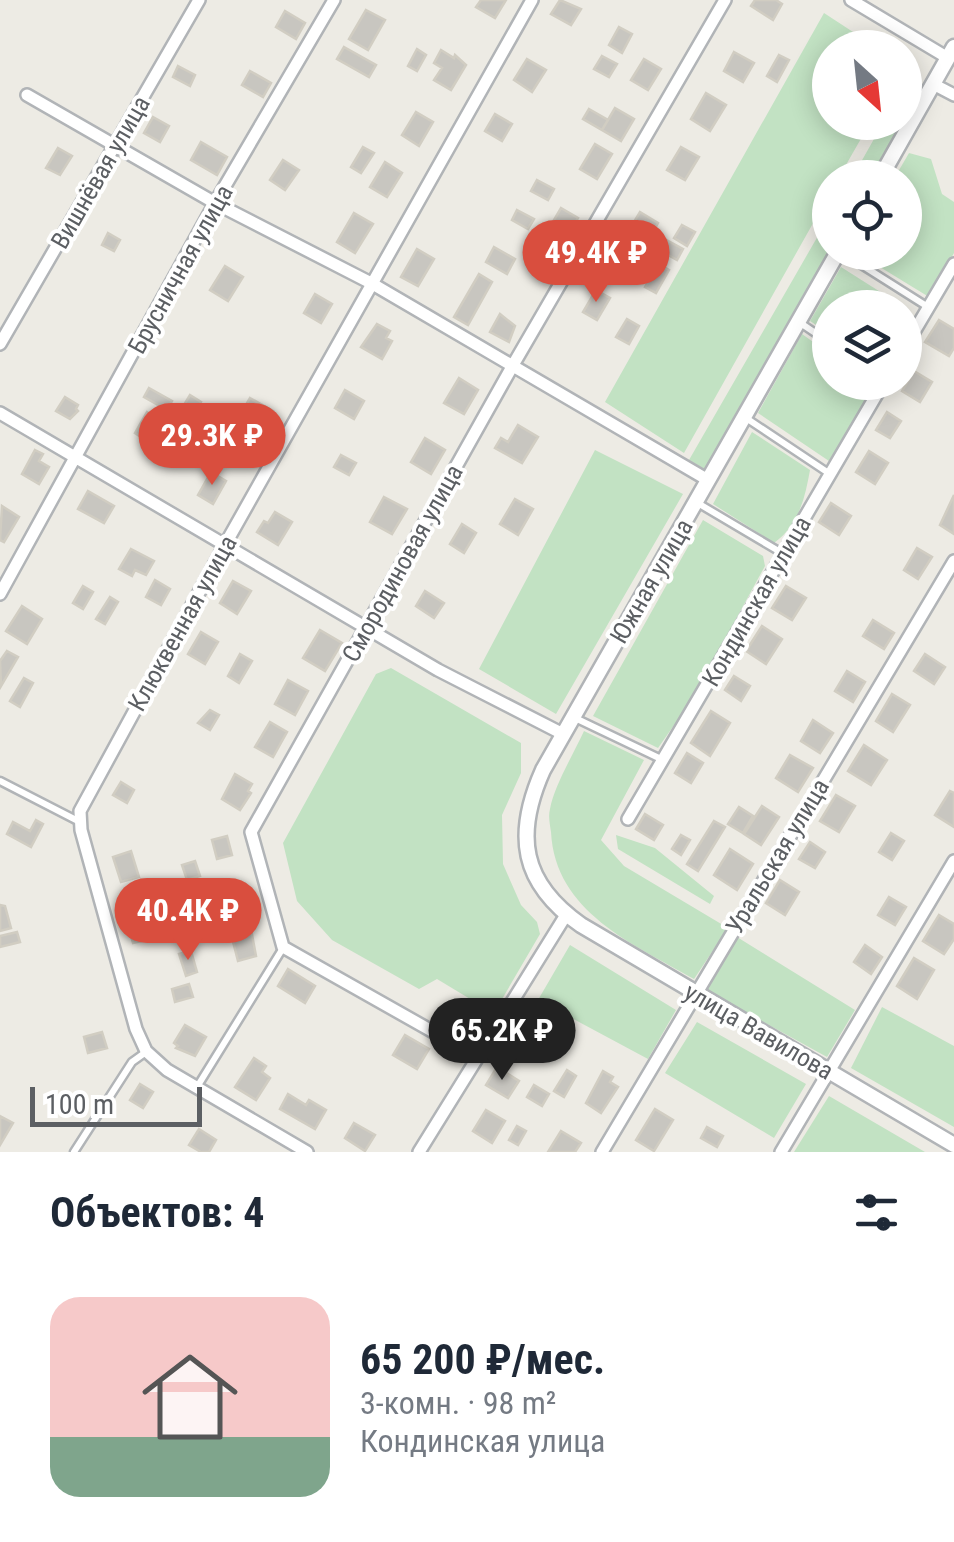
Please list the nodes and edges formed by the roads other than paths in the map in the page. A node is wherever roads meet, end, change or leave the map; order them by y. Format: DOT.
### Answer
graph roads {
  1 [pos="199,0"];
  2 [pos="334,0"];
  3 [pos="532,0"];
  4 [pos="725,0"];
  5 [pos="851,0"];
  6 [pos="951,53"];
  7 [pos="933,84"];
  8 [pos="27,95"];
  9 [pos="954,95"];
  10 [pos="115,147"];
  11 [pos="890,160"];
  12 [pos="215,203"];
  13 [pos="954,264"];
  14 [pos="829,270"];
  15 [pos="869,270"];
  16 [pos="371,283"];
  17 [pos="928,307"];
  18 [pos="922,317"];
  19 [pos="799,322"];
  20 [pos="812,331"];
  21 [pos="0,344"];
  22 [pos="513,365"];
  23 [pos="873,400"];
  24 [pos="0,412"];
  25 [pos="745,417"];
  26 [pos="77,458"];
  27 [pos="830,474"];
  28 [pos="708,480"];
  29 [pos="696,502"];
  30 [pos="226,543"];
  31 [pos="783,554"];
  32 [pos="954,562"];
  33 [pos="0,594"];
  34 [pos="368,626"];
  35 [pos="572,717"];
  36 [pos="563,734"];
  37 [pos="662,760"];
  38 [pos="0,781"];
  39 [pos="628,819"];
  40 [pos="80,822"];
  41 [pos="954,860"];
  42 [pos="566,914"];
  43 [pos="283,947"];
  44 [pos="694,995"];
  45 [pos="146,1051"];
  46 [pos="476,1056"];
  47 [pos="830,1072"];
  48 [pos="197,1088"];
  49 [pos="954,1146"];
  50 [pos="74,1152"];
  51 [pos="307,1152"];
  52 [pos="419,1152"];
  53 [pos="602,1152"];
  54 [pos="781,1152"];
  1 -- 10 [label="street, Вишнёвая улица"];
  2 -- 12 [label="street, Брусничная улица"];
  3 -- 16 [label="street, Клюквенная улица"];
  4 -- 22 [label="street, Смородиновая улица"];
  5 -- 6 [label="street"];
  6 -- 7 [label="street"];
  7 -- 9 [label="street"];
  7 -- 11 [label="street"];
  8 -- 10 [label="street"];
  10 -- 12 [label="street"];
  10 -- 21 [label="street, Вишнёвая улица"];
  12 -- 16 [label="street"];
  12 -- 26 [label="street, Брусничная улица"];
  13 -- 17 [label="street"];
  14 -- 19 [label="street, Южная улица"];
  15 -- 17 [label="lane"];
  16 -- 22 [label="street"];
  16 -- 30 [label="street, Клюквенная улица"];
  17 -- 18 [label="street"];
  19 -- 20 [label="lane"];
  19 -- 25 [label="street, Южная улица"];
  22 -- 28 [label="street"];
  22 -- 34 [label="street, Смородиновая улица"];
  23 -- 27 [label="street, Кондинская улица"];
  24 -- 26 [label="street"];
  25 -- 27 [label="lane"];
  25 -- 28 [label="street, Южная улица"];
  26 -- 30 [label="street"];
  26 -- 33 [label="street, Брусничная улица"];
  27 -- 31 [label="street, Кондинская улица"];
  28 -- 29 [label="street, Южная улица"];
  29 -- 31 [label="lane"];
  29 -- 35 [label="street, Южная улица"];
  30 -- 34 [label="street"];
  30 -- 40 [label="street, Клюквенная улица"];
  31 -- 37 [label="street, Кондинская улица"];
  32 -- 44 [label="street, Уральская улица"];
  34 -- 36 [label="street"];
  34 -- 43 [label="street, Смородиновая улица"];
  35 -- 36 [label="street, Южная улица"];
  35 -- 37 [label="lane"];
  36 -- 42 [label="street, Южная улица"];
  37 -- 39 [label="street, Кондинская улица"];
  38 -- 40 [label="lane"];
  40 -- 45 [label="street"];
  41 -- 47 [label="street"];
  42 -- 44 [label="street, улица Вавилова"];
  42 -- 46 [label="street"];
  43 -- 46 [label="street"];
  43 -- 48 [label="lane"];
  44 -- 47 [label="street, улица Вавилова"];
  44 -- 53 [label="street, Уральская улица"];
  45 -- 48 [label="street"];
  45 -- 50 [label="lane"];
  46 -- 52 [label="street"];
  47 -- 49 [label="street, улица Вавилова"];
  47 -- 54 [label="street"];
  48 -- 51 [label="street"];
}
